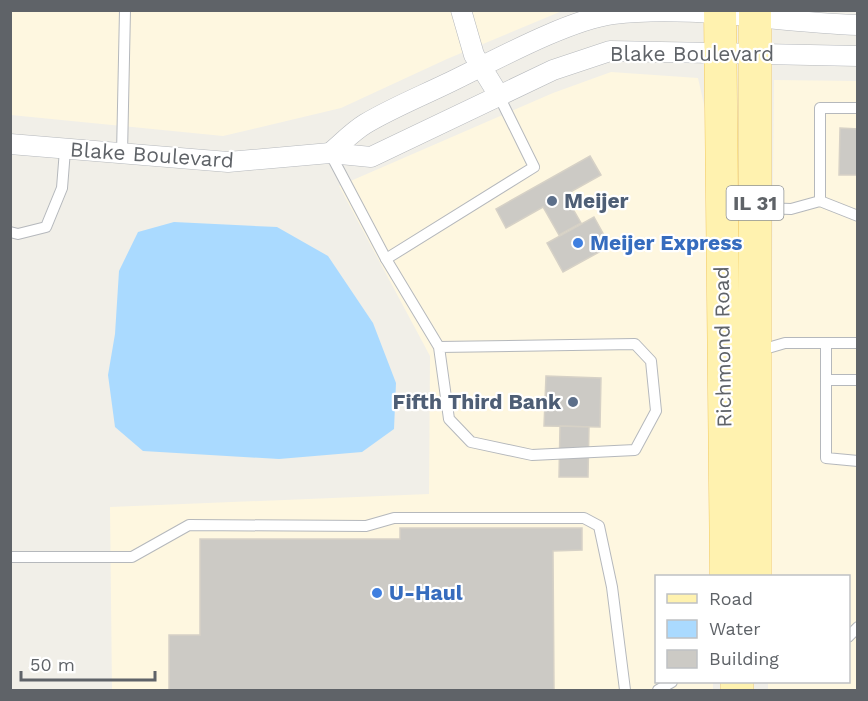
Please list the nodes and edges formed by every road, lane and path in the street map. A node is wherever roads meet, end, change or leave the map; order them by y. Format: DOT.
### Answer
graph roads {
  1 [pos="125,10"];
  2 [pos="460,10"];
  3 [pos="720,12"];
  4 [pos="755,13"];
  5 [pos="858,25"];
  6 [pos="719,52"];
  7 [pos="754,53"];
  8 [pos="858,56"];
  9 [pos="482,67"];
  10 [pos="498,94"];
  11 [pos="858,108"];
  12 [pos="10,144"];
  13 [pos="65,150"];
  14 [pos="330,153"];
  15 [pos="122,154"];
  16 [pos="820,201"];
  17 [pos="754,208"];
  18 [pos="858,216"];
  19 [pos="10,232"];
  20 [pos="386,259"];
  21 [pos="826,343"];
  22 [pos="858,343"];
  23 [pos="439,347"];
  24 [pos="755,352"];
  25 [pos="826,380"];
  26 [pos="858,380"];
  27 [pos="858,461"];
  28 [pos="10,557"];
  29 [pos="726,575"];
  30 [pos="755,575"];
  31 [pos="625,690"];
  1 -- 15 [label="lane"];
  2 -- 9 [label="street"];
  3 -- 4 [label="street, Blake Boulevard"];
  3 -- 6 [label="main road, Richmond Road / IL 31"];
  3 -- 9 [label="street, Blake Boulevard"];
  4 -- 5 [label="street, Blake Boulevard"];
  4 -- 7 [label="main road, Richmond Road / IL 31"];
  6 -- 7 [label="street, Blake Boulevard"];
  6 -- 10 [label="street, Blake Boulevard"];
  6 -- 29 [label="main road, Richmond Road / IL 31"];
  7 -- 8 [label="street, Blake Boulevard"];
  7 -- 17 [label="main road, Richmond Road / IL 31"];
  9 -- 10 [label="street"];
  9 -- 14 [label="street, Blake Boulevard"];
  10 -- 14 [label="street, Blake Boulevard"];
  10 -- 20 [label="lane"];
  11 -- 16 [label="lane"];
  12 -- 13 [label="street, Blake Boulevard"];
  13 -- 15 [label="street, Blake Boulevard"];
  13 -- 19 [label="lane"];
  14 -- 15 [label="street, Blake Boulevard"];
  14 -- 20 [label="lane"];
  16 -- 17 [label="lane"];
  16 -- 18 [label="lane"];
  17 -- 24 [label="main road, Richmond Road / IL 31"];
  20 -- 23 [label="lane"];
  21 -- 22 [label="lane"];
  21 -- 24 [label="lane"];
  21 -- 25 [label="lane"];
  23 -- 23 [label="lane"];
  24 -- 30 [label="main road, Richmond Road / IL 31"];
  25 -- 26 [label="lane"];
  25 -- 27 [label="lane"];
  28 -- 31 [label="lane"];
}
